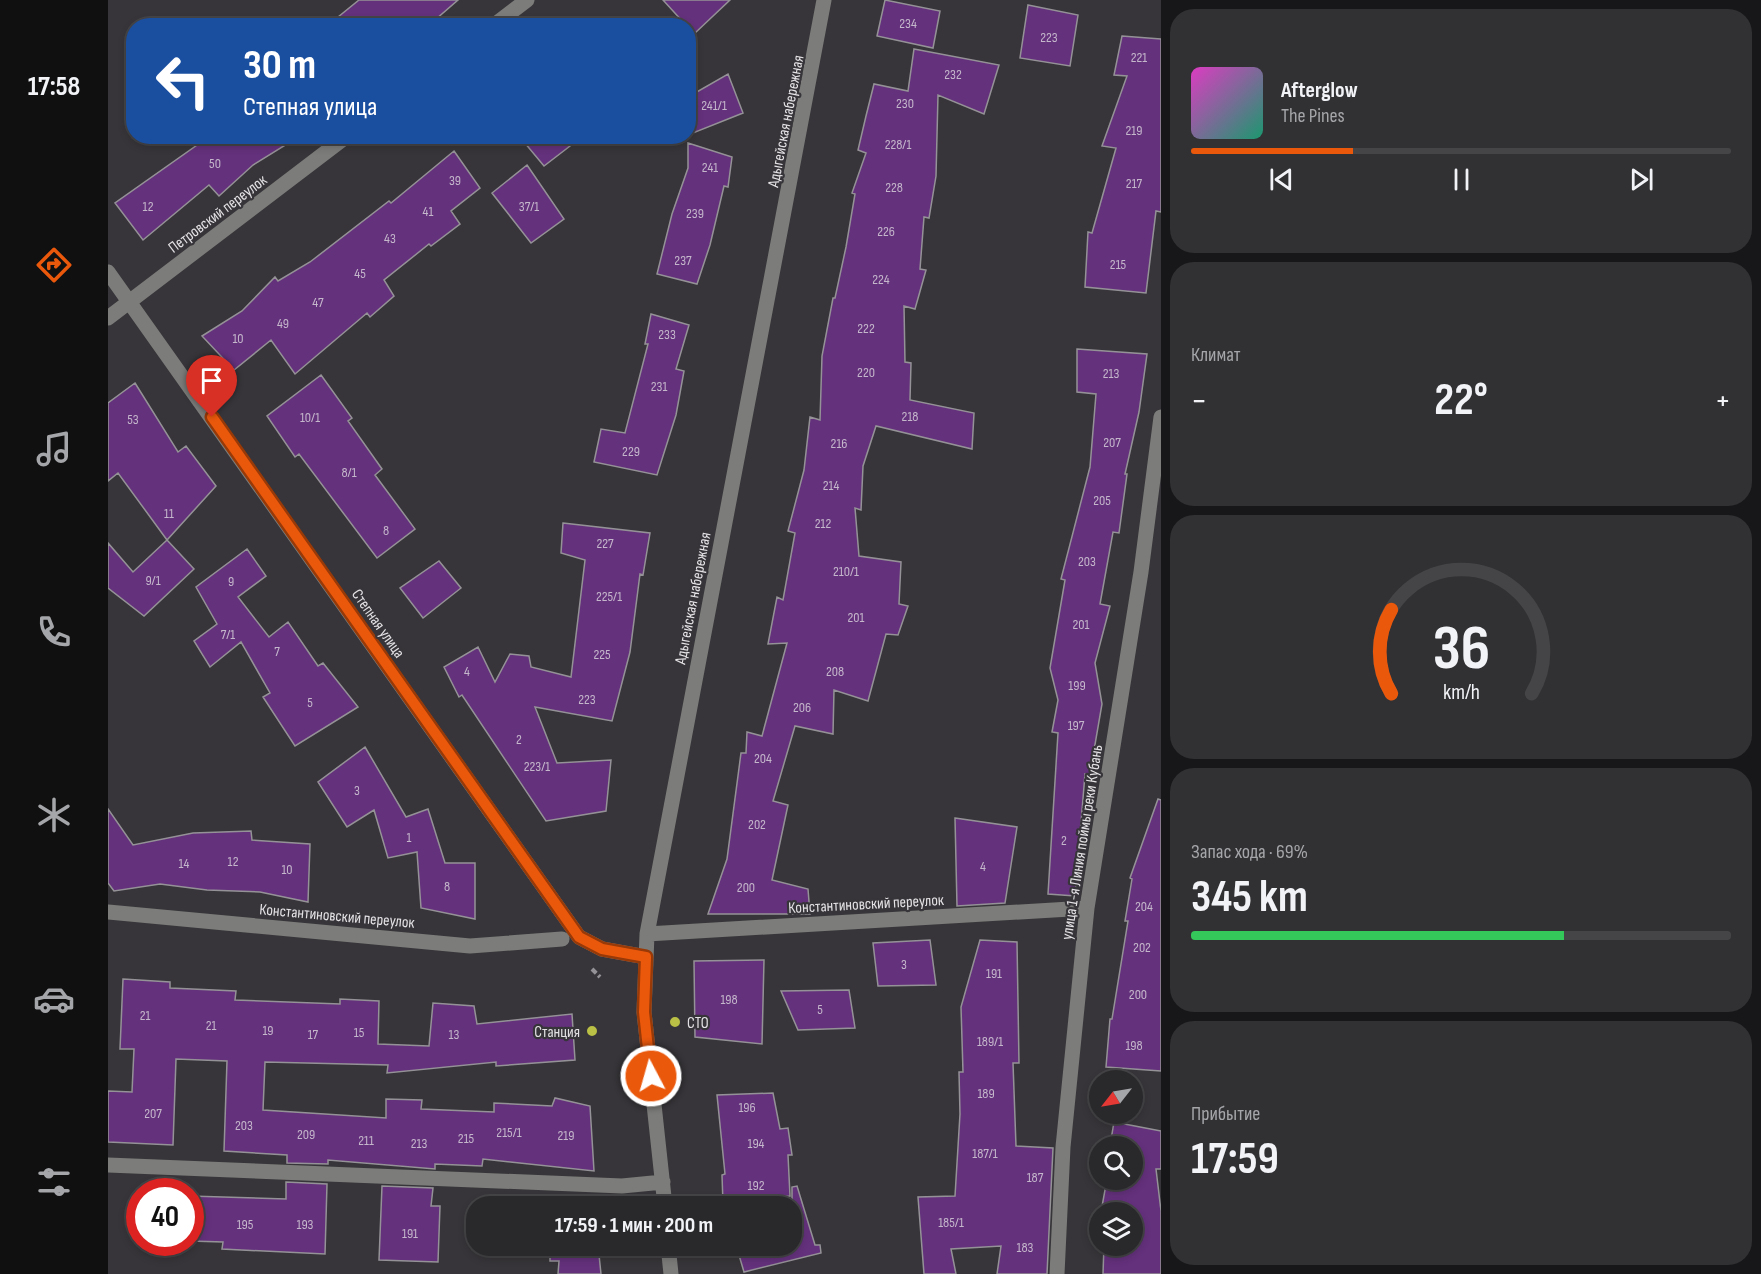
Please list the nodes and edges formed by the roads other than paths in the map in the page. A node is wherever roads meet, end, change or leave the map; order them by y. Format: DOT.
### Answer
graph roads {
  1 [pos="526,0"];
  2 [pos="824,0"];
  3 [pos="503,18"];
  4 [pos="337,144"];
  5 [pos="108,272"];
  6 [pos="130,302"];
  7 [pos="108,318"];
  8 [pos="1161,417"];
  9 [pos="1087,908"];
  10 [pos="108,912"];
  11 [pos="646,934"];
  12 [pos="562,939"];
  13 [pos="646,957"];
  14 [pos="108,1165"];
  15 [pos="663,1182"];
  16 [pos="664,1196"];
  17 [pos="669,1256"];
  18 [pos="671,1274"];
  19 [pos="1057,1274"];
  1 -- 3 [label="street"];
  2 -- 11 [label="street, Адыгейская набережная"];
  4 -- 6 [label="street, Петровский переулок"];
  5 -- 6 [label="street, Степная улица"];
  6 -- 7 [label="street, Петровский переулок"];
  6 -- 13 [label="street, Степная улица"];
  8 -- 9 [label="street, улица 1-я Линия поймы реки Кубань"];
  9 -- 11 [label="street, Константиновский переулок"];
  9 -- 19 [label="street, улица 1-я Линия поймы реки Кубань"];
  10 -- 12 [label="street, Константиновский переулок"];
  11 -- 13 [label="street, Адыгейская набережная"];
  13 -- 15 [label="street, Адыгейская набережная"];
  14 -- 15 [label="street"];
  15 -- 16 [label="street, Адыгейская набережная"];
  17 -- 18 [label="street"];
}
